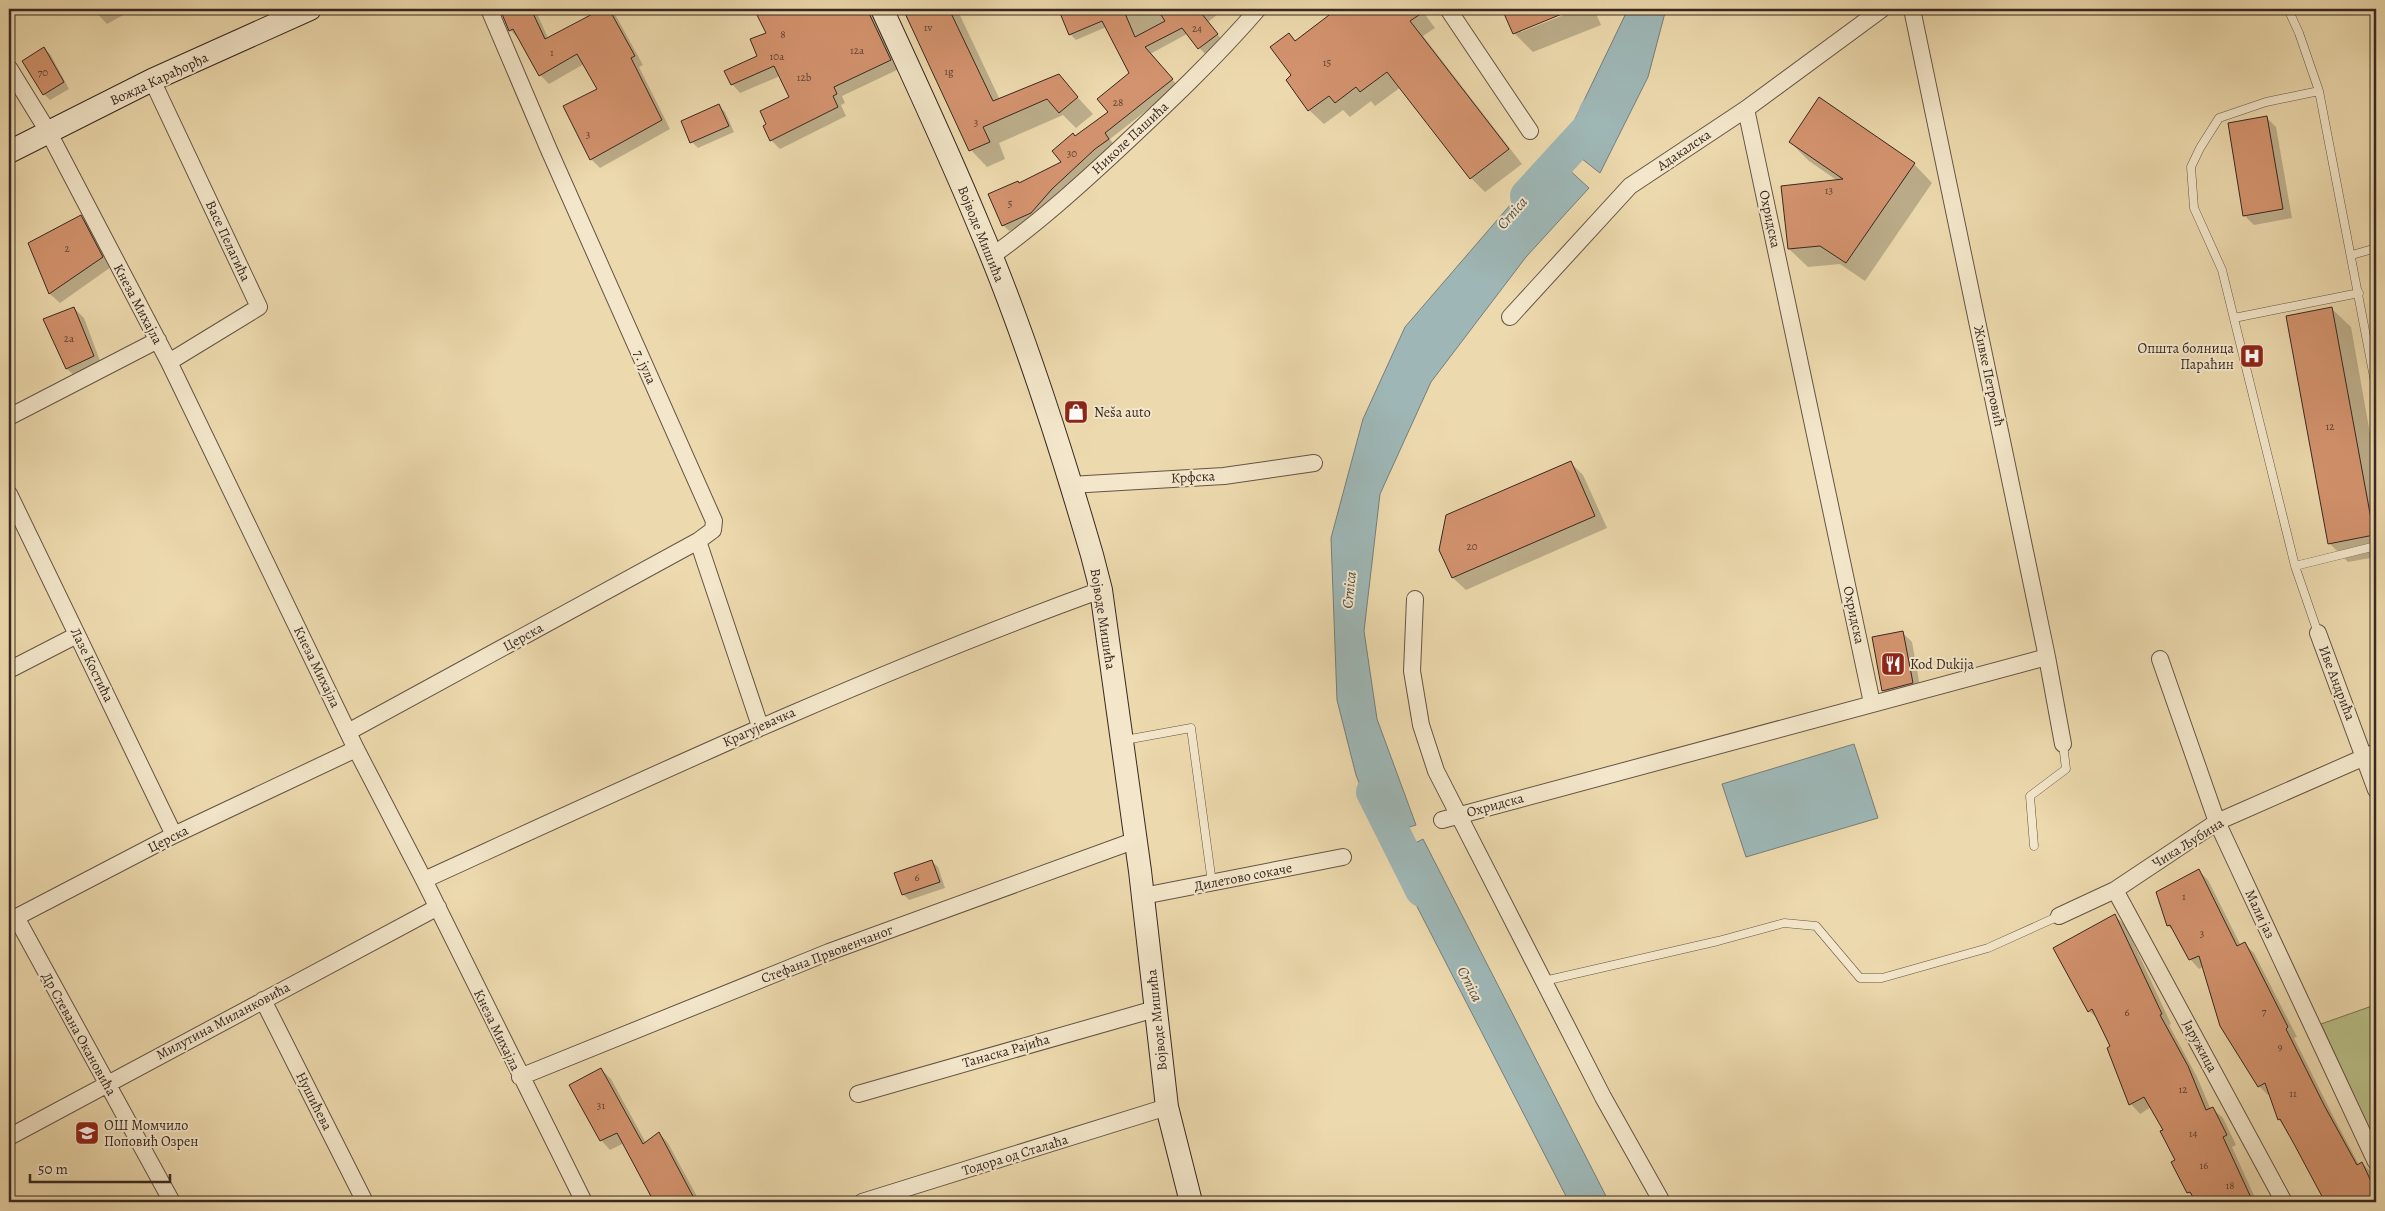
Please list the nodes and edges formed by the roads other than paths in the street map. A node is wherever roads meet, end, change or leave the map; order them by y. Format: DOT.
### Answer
graph roads {
  1 [pos="310,9"];
  2 [pos="489,9"];
  3 [pos="882,9"];
  4 [pos="1258,9"];
  5 [pos="1448,9"];
  6 [pos="1882,9"];
  7 [pos="1912,9"];
  8 [pos="2288,9"];
  9 [pos="9,68"];
  10 [pos="152,80"];
  11 [pos="2319,91"];
  12 [pos="1746,109"];
  13 [pos="1530,131"];
  14 [pos="49,132"];
  15 [pos="9,152"];
  16 [pos="2376,248"];
  17 [pos="2352,255"];
  18 [pos="992,256"];
  19 [pos="2359,293"];
  20 [pos="1510,317"];
  21 [pos="2234,318"];
  22 [pos="158,340"];
  23 [pos="169,362"];
  24 [pos="2376,388"];
  25 [pos="9,417"];
  26 [pos="1314,463"];
  27 [pos="1070,485"];
  28 [pos="9,494"];
  29 [pos="698,541"];
  30 [pos="2376,546"];
  31 [pos="2295,566"];
  32 [pos="1101,590"];
  33 [pos="1415,599"];
  34 [pos="2318,633"];
  35 [pos="77,635"];
  36 [pos="2047,657"];
  37 [pos="2160,659"];
  38 [pos="9,670"];
  39 [pos="1872,703"];
  40 [pos="760,726"];
  41 [pos="348,732"];
  42 [pos="1121,740"];
  43 [pos="2063,744"];
  44 [pos="356,749"];
  45 [pos="2370,754"];
  46 [pos="2376,790"];
  47 [pos="1459,815"];
  48 [pos="1442,820"];
  49 [pos="2217,822"];
  50 [pos="174,835"];
  51 [pos="1136,840"];
  52 [pos="2034,846"];
  53 [pos="1343,858"];
  54 [pos="424,880"];
  55 [pos="1212,883"];
  56 [pos="2115,890"];
  57 [pos="1143,896"];
  58 [pos="438,907"];
  59 [pos="2059,916"];
  60 [pos="12,919"];
  61 [pos="1544,981"];
  62 [pos="262,1000"];
  63 [pos="1155,1008"];
  64 [pos="520,1077"];
  65 [pos="106,1083"];
  66 [pos="858,1094"];
  67 [pos="1168,1107"];
  68 [pos="9,1137"];
  69 [pos="2376,1162"];
  70 [pos="172,1202"];
  71 [pos="365,1202"];
  72 [pos="584,1202"];
  73 [pos="862,1202"];
  74 [pos="1192,1202"];
  75 [pos="1662,1202"];
  76 [pos="2284,1202"];
  1 -- 10 [label="main road, Вожда Карађорђа"];
  2 -- 29 [label="street, 7. јула"];
  3 -- 18 [label="main road, Војводе Мишића"];
  4 -- 18 [label="street, Николе Пашића"];
  5 -- 13 [label="street"];
  6 -- 12 [label="street, Адакалска"];
  7 -- 36 [label="street, Живке Петровић"];
  8 -- 11 [label="lane"];
  9 -- 14 [label="street, Кнеза Михајла"];
  10 -- 14 [label="main road, Вожда Карађорђа"];
  10 -- 23 [label="street, Васе Пелагића"];
  11 -- 17 [label="lane"];
  11 -- 21 [label="lane"];
  12 -- 20 [label="street, Адакалска"];
  12 -- 39 [label="street, Охридска"];
  14 -- 15 [label="main road, Вожда Карађорђа"];
  14 -- 22 [label="street, Кнеза Михајла"];
  16 -- 17 [label="lane"];
  17 -- 19 [label="lane"];
  18 -- 27 [label="main road, Војводе Мишића"];
  19 -- 21 [label="lane"];
  19 -- 24 [label="lane"];
  21 -- 31 [label="lane"];
  22 -- 23 [label="street, Кнеза Михајла"];
  22 -- 25 [label="street"];
  23 -- 41 [label="street, Кнеза Михајла"];
  26 -- 27 [label="street, Крфска"];
  27 -- 32 [label="main road, Војводе Мишића"];
  28 -- 35 [label="street, Лазе Костића"];
  29 -- 40 [label="street"];
  29 -- 41 [label="street, Церска"];
  30 -- 31 [label="lane"];
  31 -- 34 [label="lane"];
  32 -- 40 [label="street, Крагујевачка"];
  32 -- 42 [label="main road, Војводе Мишића"];
  33 -- 47 [label="street"];
  34 -- 45 [label="street, Иве Андрића"];
  35 -- 38 [label="street"];
  35 -- 50 [label="street, Лазе Костића"];
  36 -- 39 [label="street"];
  36 -- 43 [label="street, Живке Петровић"];
  37 -- 49 [label="street, Мали јаз"];
  39 -- 47 [label="street, Охридска"];
  40 -- 54 [label="street, Крагујевачка"];
  41 -- 44 [label="street, Кнеза Михајла"];
  42 -- 51 [label="main road, Војводе Мишића"];
  42 -- 55 [label="lane"];
  43 -- 52 [label="lane"];
  44 -- 50 [label="street, Церска"];
  44 -- 54 [label="street, Кнеза Михајла"];
  45 -- 46 [label="street, Иве Андрића"];
  45 -- 49 [label="street, Чика Љубина"];
  47 -- 48 [label="street, Охридска"];
  47 -- 61 [label="street"];
  49 -- 56 [label="street, Чика Љубина"];
  49 -- 69 [label="street, Мали јаз"];
  50 -- 60 [label="street, Церска"];
  51 -- 57 [label="main road, Војводе Мишића"];
  51 -- 64 [label="street, Стефана Првовенчаног"];
  53 -- 55 [label="street, Дилетово сокаче"];
  54 -- 58 [label="street, Кнеза Михајла"];
  55 -- 57 [label="street, Дилетово сокаче"];
  56 -- 59 [label="street, Чика Љубина"];
  56 -- 76 [label="street, Јаружица"];
  57 -- 63 [label="main road, Војводе Мишића"];
  58 -- 62 [label="street, Милутина Миланковића"];
  58 -- 64 [label="street, Кнеза Михајла"];
  59 -- 61 [label="lane"];
  60 -- 65 [label="street, Др Стевана Окановића"];
  61 -- 75 [label="street"];
  62 -- 65 [label="street, Милутина Миланковића"];
  62 -- 71 [label="street, Нушићева"];
  63 -- 66 [label="street, Танаска Рајића"];
  63 -- 67 [label="main road, Војводе Мишића"];
  64 -- 72 [label="street, Кнеза Михајла"];
  65 -- 68 [label="street, Милутина Миланковића"];
  65 -- 70 [label="street, Др Стевана Окановића"];
  67 -- 73 [label="street, Тодора од Сталаћа"];
  67 -- 74 [label="main road, Војводе Мишића"];
}
